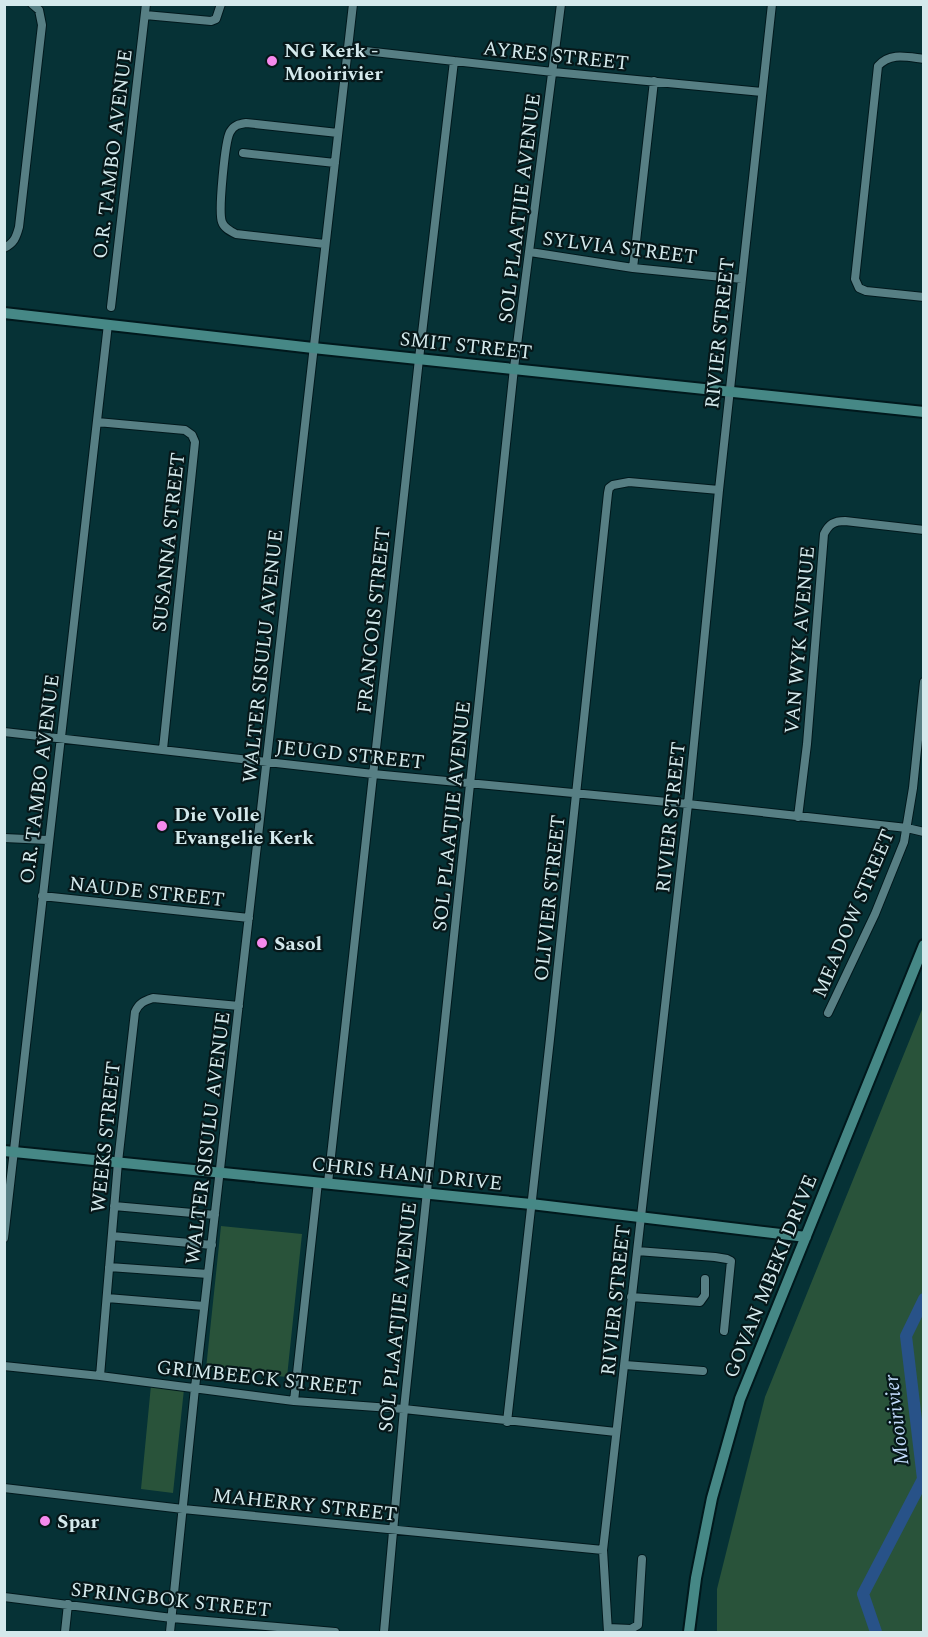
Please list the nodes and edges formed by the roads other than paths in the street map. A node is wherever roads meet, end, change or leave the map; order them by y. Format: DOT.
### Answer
graph roads {
  1 [pos="32,4"];
  2 [pos="146,4"];
  3 [pos="221,4"];
  4 [pos="352,4"];
  5 [pos="561,4"];
  6 [pos="772,4"];
  7 [pos="145,15"];
  8 [pos="347,49"];
  9 [pos="924,59"];
  10 [pos="454,61"];
  11 [pos="553,72"];
  12 [pos="654,81"];
  13 [pos="762,92"];
  14 [pos="338,133"];
  15 [pos="243,153"];
  16 [pos="335,163"];
  17 [pos="326,244"];
  18 [pos="4,249"];
  19 [pos="530,252"];
  20 [pos="633,268"];
  21 [pos="742,279"];
  22 [pos="924,297"];
  23 [pos="111,307"];
  24 [pos="4,313"];
  25 [pos="108,324"];
  26 [pos="313,348"];
  27 [pos="419,359"];
  28 [pos="514,368"];
  29 [pos="729,390"];
  30 [pos="924,412"];
  31 [pos="97,422"];
  32 [pos="719,490"];
  33 [pos="924,530"];
  34 [pos="924,682"];
  35 [pos="4,732"];
  36 [pos="61,737"];
  37 [pos="163,749"];
  38 [pos="267,762"];
  39 [pos="373,774"];
  40 [pos="471,782"];
  41 [pos="577,793"];
  42 [pos="688,804"];
  43 [pos="798,817"];
  44 [pos="907,828"];
  45 [pos="924,832"];
  46 [pos="4,838"];
  47 [pos="48,840"];
  48 [pos="42,896"];
  49 [pos="249,918"];
  50 [pos="924,945"];
  51 [pos="239,1006"];
  52 [pos="828,1013"];
  53 [pos="10,1152"];
  54 [pos="118,1162"];
  55 [pos="220,1172"];
  56 [pos="323,1182"];
  57 [pos="427,1193"];
  58 [pos="531,1204"];
  59 [pos="114,1206"];
  60 [pos="215,1215"];
  61 [pos="641,1216"];
  62 [pos="112,1236"];
  63 [pos="4,1238"];
  64 [pos="806,1238"];
  65 [pos="212,1245"];
  66 [pos="637,1251"];
  67 [pos="110,1267"];
  68 [pos="208,1274"];
  69 [pos="705,1279"];
  70 [pos="632,1297"];
  71 [pos="107,1298"];
  72 [pos="204,1306"];
  73 [pos="724,1331"];
  74 [pos="624,1365"];
  75 [pos="4,1366"];
  76 [pos="703,1371"];
  77 [pos="100,1376"];
  78 [pos="195,1388"];
  79 [pos="294,1401"];
  80 [pos="404,1409"];
  81 [pos="507,1422"];
  82 [pos="616,1432"];
  83 [pos="4,1488"];
  84 [pos="183,1509"];
  85 [pos="392,1529"];
  86 [pos="603,1550"];
  87 [pos="642,1559"];
  88 [pos="4,1597"];
  89 [pos="68,1604"];
  90 [pos="172,1618"];
  91 [pos="270,1629"];
  92 [pos="608,1630"];
  93 [pos="65,1632"];
  94 [pos="170,1632"];
  95 [pos="335,1632"];
  96 [pos="384,1632"];
  97 [pos="689,1632"];
  1 -- 18 [label="street"];
  2 -- 7 [label="street, O.R. TAMBO AVENUE"];
  3 -- 7 [label="street"];
  4 -- 8 [label="street, WALTER SISULU AVENUE"];
  5 -- 11 [label="street, SOL PLAATJIE AVENUE"];
  6 -- 13 [label="street, RIVIER STREET"];
  7 -- 23 [label="street, O.R. TAMBO AVENUE"];
  8 -- 10 [label="street, AYRES STREET"];
  8 -- 14 [label="street, WALTER SISULU AVENUE"];
  9 -- 22 [label="street"];
  10 -- 11 [label="street, AYRES STREET"];
  10 -- 27 [label="street, FRANCOIS STREET"];
  11 -- 12 [label="street, AYRES STREET"];
  11 -- 19 [label="street, SOL PLAATJIE AVENUE"];
  12 -- 13 [label="street, AYRES STREET"];
  12 -- 20 [label="street"];
  13 -- 21 [label="street, RIVIER STREET"];
  14 -- 16 [label="street, WALTER SISULU AVENUE"];
  14 -- 17 [label="street"];
  15 -- 16 [label="street"];
  16 -- 17 [label="street, WALTER SISULU AVENUE"];
  17 -- 26 [label="street, WALTER SISULU AVENUE"];
  19 -- 20 [label="street, SYLVIA STREET"];
  19 -- 28 [label="street, SOL PLAATJIE AVENUE"];
  20 -- 21 [label="street, SYLVIA STREET"];
  21 -- 29 [label="street, RIVIER STREET"];
  24 -- 25 [label="street, SMIT STREET"];
  25 -- 26 [label="street, SMIT STREET"];
  25 -- 31 [label="street, O.R. TAMBO AVENUE"];
  26 -- 27 [label="street, SMIT STREET"];
  26 -- 38 [label="street, WALTER SISULU AVENUE"];
  27 -- 28 [label="street, SMIT STREET"];
  27 -- 39 [label="street, FRANCOIS STREET"];
  28 -- 29 [label="street, SMIT STREET"];
  28 -- 40 [label="street, SOL PLAATJIE AVENUE"];
  29 -- 30 [label="street, SMIT STREET"];
  29 -- 32 [label="street, RIVIER STREET"];
  31 -- 36 [label="street, O.R. TAMBO AVENUE"];
  31 -- 37 [label="street, SUSANNA STREET"];
  32 -- 41 [label="street, OLIVIER STREET"];
  32 -- 42 [label="street, RIVIER STREET"];
  33 -- 43 [label="street, VAN WYK AVENUE"];
  34 -- 44 [label="street, MEADOW STREET"];
  35 -- 36 [label="street, JEUGD STREET"];
  36 -- 37 [label="street, JEUGD STREET"];
  36 -- 47 [label="street, O.R. TAMBO AVENUE"];
  37 -- 38 [label="street, JEUGD STREET"];
  38 -- 39 [label="street, JEUGD STREET"];
  38 -- 49 [label="street, WALTER SISULU AVENUE"];
  39 -- 40 [label="street, JEUGD STREET"];
  39 -- 56 [label="street, FRANCOIS STREET"];
  40 -- 41 [label="street, JEUGD STREET"];
  40 -- 57 [label="street, SOL PLAATJIE AVENUE"];
  41 -- 42 [label="street, JEUGD STREET"];
  41 -- 58 [label="street, OLIVIER STREET"];
  42 -- 43 [label="street, JEUGD STREET"];
  42 -- 61 [label="street, RIVIER STREET"];
  43 -- 44 [label="street, JEUGD STREET"];
  44 -- 45 [label="street, JEUGD STREET"];
  44 -- 52 [label="street, MEADOW STREET"];
  46 -- 47 [label="street"];
  47 -- 48 [label="street, O.R. TAMBO AVENUE"];
  48 -- 49 [label="street, NAUDE STREET"];
  48 -- 53 [label="street, O.R. TAMBO AVENUE"];
  49 -- 51 [label="street, WALTER SISULU AVENUE"];
  50 -- 64 [label="street, GOVAN MBEKI DRIVE"];
  51 -- 54 [label="street, WEEKS STREET"];
  51 -- 55 [label="street, WALTER SISULU AVENUE"];
  53 -- 54 [label="street, CHRIS HANI DRIVE"];
  53 -- 63 [label="street, O.R. TAMBO AVENUE"];
  54 -- 55 [label="street, CHRIS HANI DRIVE"];
  54 -- 59 [label="street, WEEKS STREET"];
  55 -- 56 [label="street, CHRIS HANI DRIVE"];
  55 -- 60 [label="street, WALTER SISULU AVENUE"];
  56 -- 57 [label="street, CHRIS HANI DRIVE"];
  56 -- 79 [label="street, FRANCOIS STREET"];
  57 -- 58 [label="street, CHRIS HANI DRIVE"];
  57 -- 80 [label="street, SOL PLAATJIE AVENUE"];
  58 -- 61 [label="street, CHRIS HANI DRIVE"];
  58 -- 81 [label="street, OLIVIER STREET"];
  59 -- 60 [label="street"];
  59 -- 62 [label="street, WEEKS STREET"];
  60 -- 65 [label="street, WALTER SISULU AVENUE"];
  61 -- 64 [label="street, CHRIS HANI DRIVE"];
  61 -- 66 [label="street, RIVIER STREET"];
  62 -- 65 [label="street"];
  62 -- 67 [label="street, WEEKS STREET"];
  64 -- 97 [label="street, GOVAN MBEKI DRIVE"];
  65 -- 68 [label="street, WALTER SISULU AVENUE"];
  66 -- 70 [label="street, RIVIER STREET"];
  66 -- 73 [label="street"];
  67 -- 68 [label="street"];
  67 -- 71 [label="street, WEEKS STREET"];
  68 -- 72 [label="street, WALTER SISULU AVENUE"];
  69 -- 70 [label="street"];
  70 -- 74 [label="street, RIVIER STREET"];
  71 -- 72 [label="street"];
  71 -- 77 [label="street, WEEKS STREET"];
  72 -- 78 [label="street, WALTER SISULU AVENUE"];
  74 -- 76 [label="street"];
  74 -- 82 [label="street, RIVIER STREET"];
  75 -- 77 [label="street, GRIMBEECK STREET"];
  77 -- 78 [label="street, GRIMBEECK STREET"];
  78 -- 79 [label="street, GRIMBEECK STREET"];
  78 -- 84 [label="street, WALTER SISULU AVENUE"];
  79 -- 80 [label="street, GRIMBEECK STREET"];
  80 -- 81 [label="street, GRIMBEECK STREET"];
  80 -- 85 [label="street, SOL PLAATJIE AVENUE"];
  81 -- 82 [label="street, GRIMBEECK STREET"];
  82 -- 86 [label="street, RIVIER STREET"];
  83 -- 84 [label="street, MAHERRY STREET"];
  84 -- 85 [label="street, MAHERRY STREET"];
  84 -- 90 [label="street, WALTER SISULU AVENUE"];
  85 -- 86 [label="street, MAHERRY STREET"];
  85 -- 96 [label="street, SOL PLAATJIE AVENUE"];
  86 -- 92 [label="street, RIVIER STREET"];
  87 -- 92 [label="street"];
  88 -- 89 [label="street, SPRINGBOK STREET"];
  89 -- 90 [label="street, SPRINGBOK STREET"];
  89 -- 93 [label="street"];
  90 -- 91 [label="street, SPRINGBOK STREET"];
  90 -- 94 [label="street, WALTER SISULU AVENUE"];
  91 -- 95 [label="street, SPRINGBOK STREET"];
}
